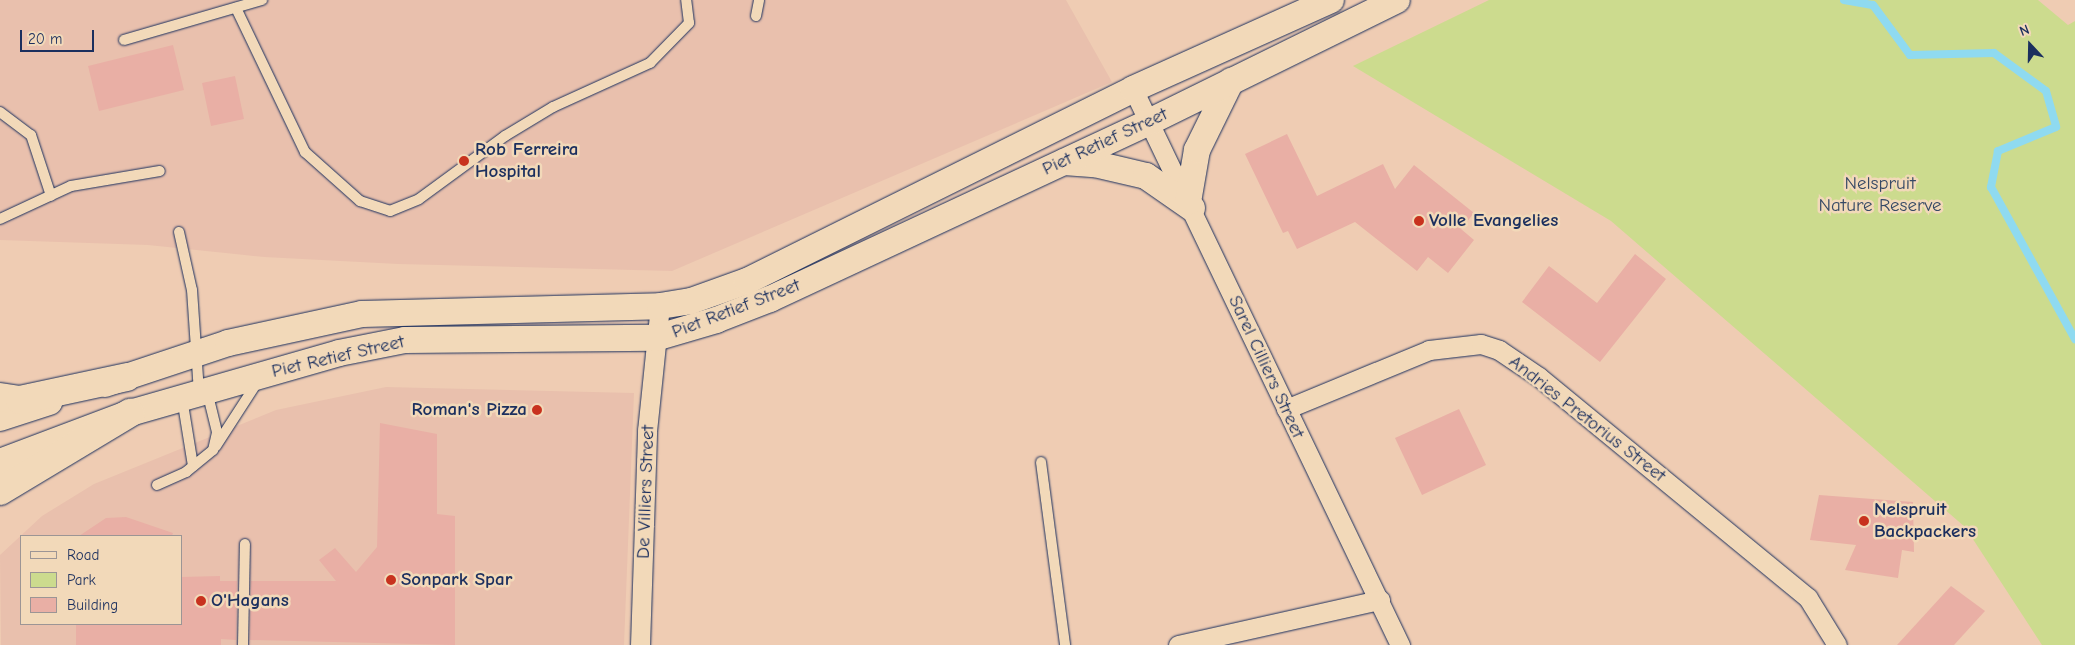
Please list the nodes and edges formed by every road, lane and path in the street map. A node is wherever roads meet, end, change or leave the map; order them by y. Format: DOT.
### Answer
graph roads {
  1 [pos="262,0"];
  2 [pos="686,0"];
  3 [pos="759,0"];
  4 [pos="1331,0"];
  5 [pos="1397,0"];
  6 [pos="236,8"];
  7 [pos="756,16"];
  8 [pos="124,40"];
  9 [pos="1231,81"];
  10 [pos="1133,89"];
  11 [pos="0,112"];
  12 [pos="1151,121"];
  13 [pos="1064,162"];
  14 [pos="160,171"];
  15 [pos="51,196"];
  16 [pos="1190,205"];
  17 [pos="0,219"];
  18 [pos="179,232"];
  19 [pos="660,306"];
  20 [pos="655,338"];
  21 [pos="194,354"];
  22 [pos="263,374"];
  23 [pos="127,376"];
  24 [pos="196,393"];
  25 [pos="0,398"];
  26 [pos="1286,409"];
  27 [pos="130,413"];
  28 [pos="0,418"];
  29 [pos="213,450"];
  30 [pos="0,462"];
  31 [pos="1040,462"];
  32 [pos="193,466"];
  33 [pos="158,484"];
  34 [pos="0,491"];
  35 [pos="245,544"];
  36 [pos="1380,600"];
  37 [pos="244,645"];
  38 [pos="640,645"];
  39 [pos="1065,645"];
  40 [pos="1179,645"];
  41 [pos="1400,645"];
  42 [pos="1837,645"];
  1 -- 6 [label="lane"];
  2 -- 6 [label="lane"];
  3 -- 7 [label="lane"];
  4 -- 10 [label="street, Piet Retief Street"];
  5 -- 9 [label="street, Piet Retief Street"];
  6 -- 8 [label="lane"];
  9 -- 12 [label="street, Piet Retief Street"];
  9 -- 16 [label="street"];
  10 -- 12 [label="street, Sarel Cilliers Street"];
  10 -- 19 [label="street, Piet Retief Street"];
  11 -- 15 [label="lane"];
  12 -- 13 [label="street, Piet Retief Street"];
  12 -- 16 [label="street, Sarel Cilliers Street"];
  13 -- 16 [label="street"];
  13 -- 20 [label="street, Piet Retief Street"];
  14 -- 15 [label="lane"];
  15 -- 17 [label="lane"];
  16 -- 26 [label="street, Sarel Cilliers Street"];
  18 -- 21 [label="lane"];
  19 -- 20 [label="street, De Villiers Street"];
  19 -- 21 [label="street, Piet Retief Street"];
  20 -- 22 [label="street, Piet Retief Street"];
  20 -- 38 [label="street, De Villiers Street"];
  21 -- 23 [label="street, Piet Retief Street"];
  21 -- 24 [label="lane"];
  22 -- 24 [label="street, Piet Retief Street"];
  22 -- 29 [label="lane"];
  23 -- 25 [label="main road"];
  23 -- 28 [label="street, Piet Retief Street"];
  24 -- 27 [label="street, Piet Retief Street"];
  24 -- 29 [label="lane"];
  24 -- 32 [label="lane"];
  26 -- 36 [label="street, Sarel Cilliers Street"];
  26 -- 42 [label="street, Andries Pretorius Street"];
  27 -- 30 [label="street, Piet Retief Street"];
  27 -- 34 [label="main road"];
  29 -- 32 [label="lane"];
  31 -- 39 [label="lane"];
  32 -- 33 [label="lane"];
  35 -- 37 [label="lane"];
  36 -- 40 [label="street"];
  36 -- 41 [label="street, Sarel Cilliers Street"];
}
